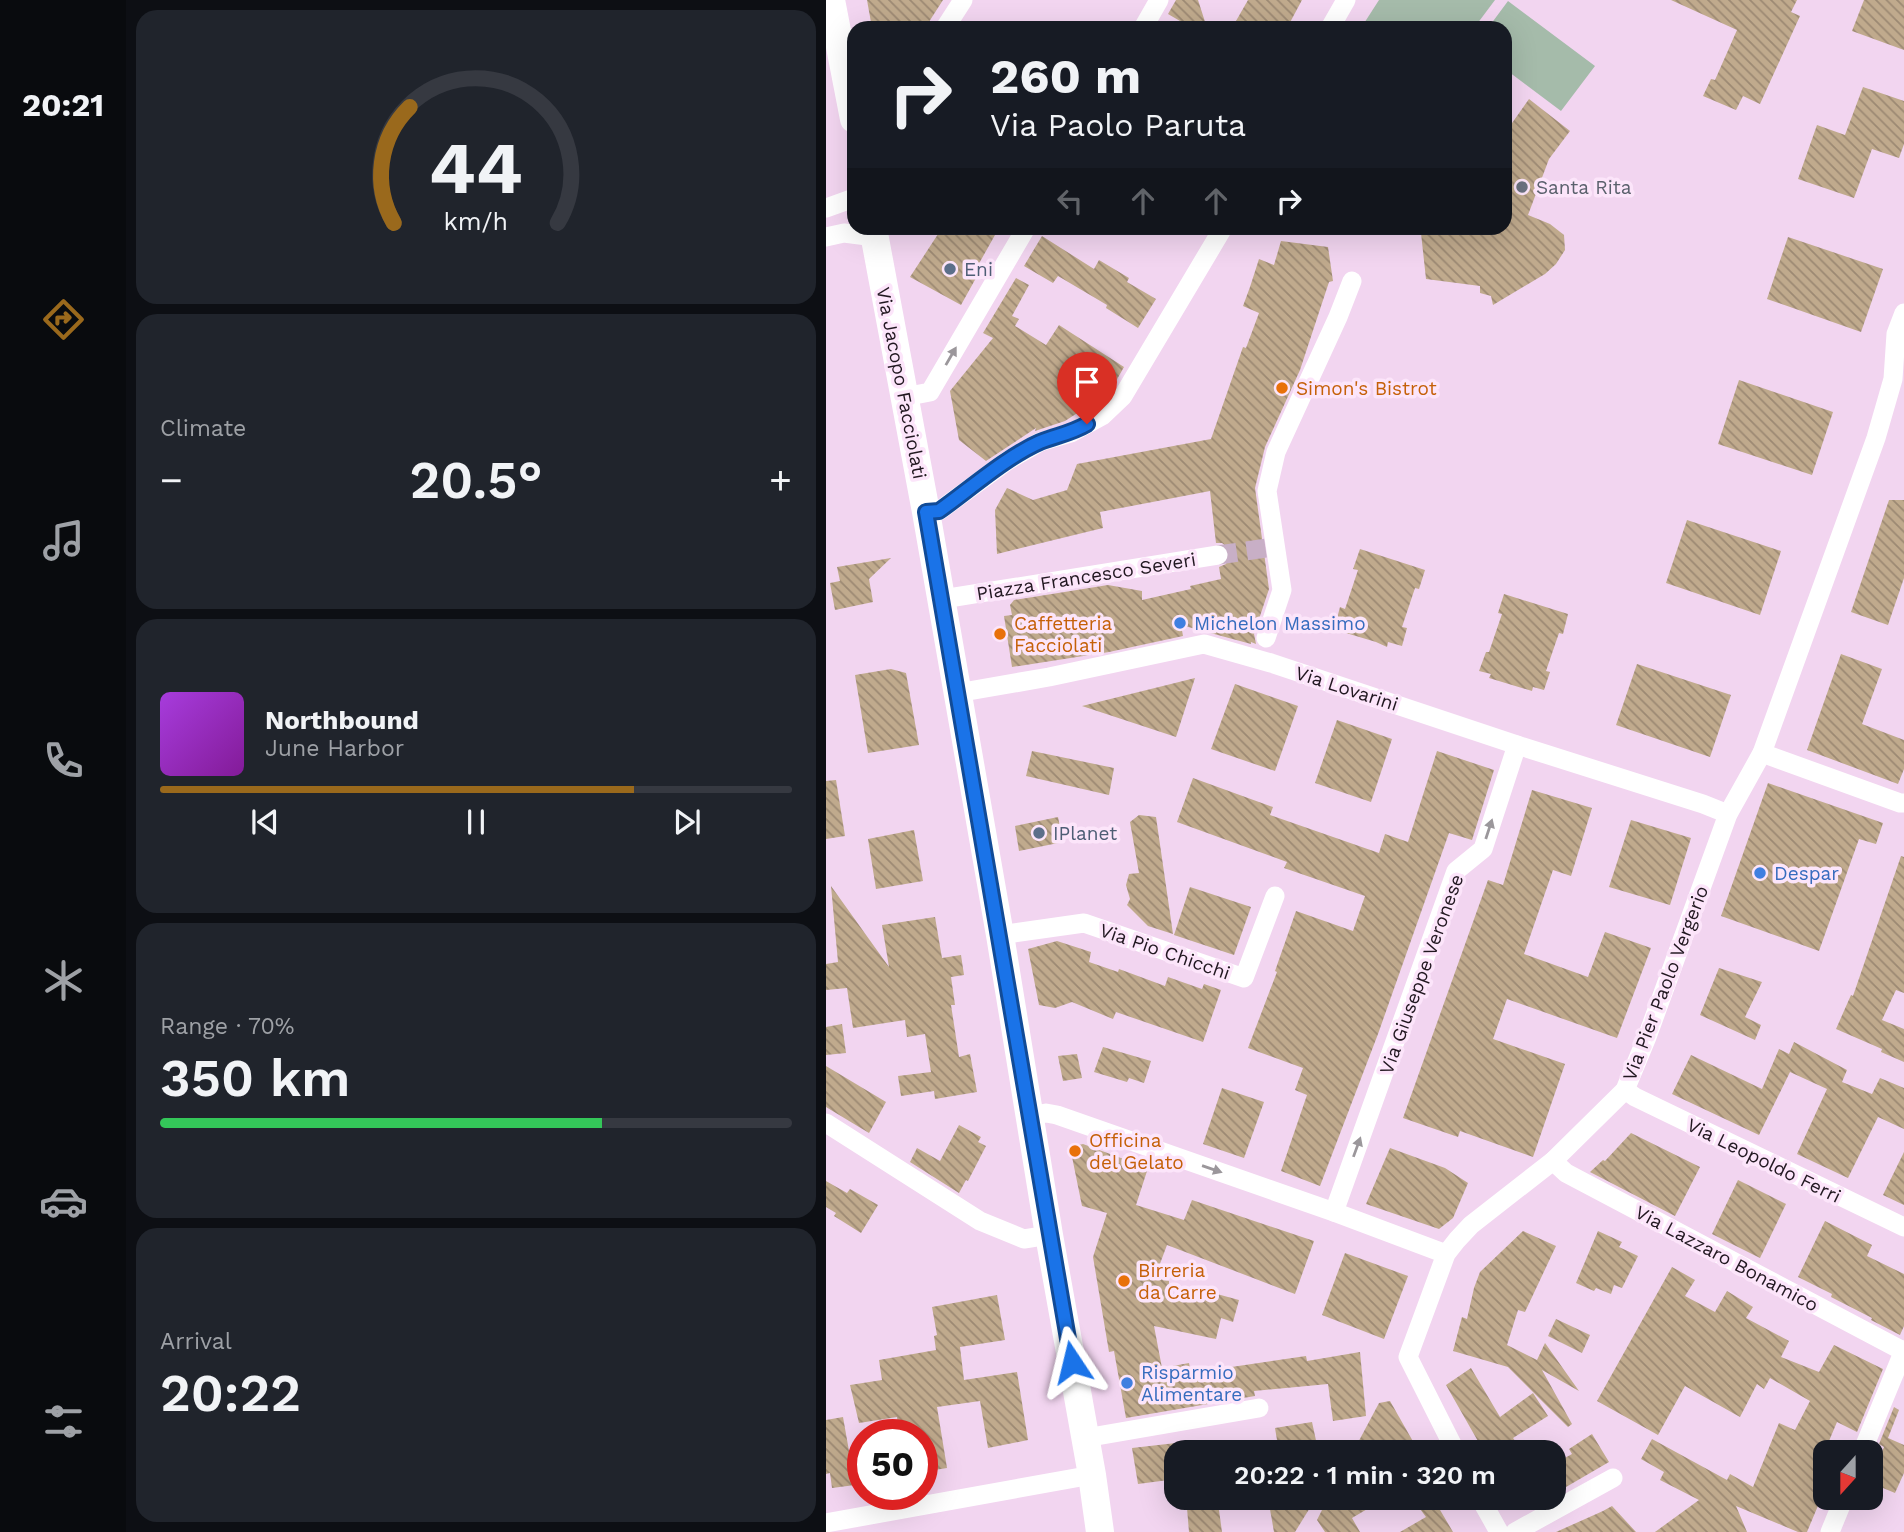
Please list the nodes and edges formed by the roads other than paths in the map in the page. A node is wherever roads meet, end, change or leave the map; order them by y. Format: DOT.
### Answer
graph roads {
  1 [pos="831,0"];
  2 [pos="963,0"];
  3 [pos="1159,0"];
  4 [pos="1346,0"];
  5 [pos="950,21"];
  6 [pos="1147,21"];
  7 [pos="1334,21"];
  8 [pos="847,83"];
  9 [pos="847,200"];
  10 [pos="826,208"];
  11 [pos="855,235"];
  12 [pos="1022,235"];
  13 [pos="1219,235"];
  14 [pos="1352,281"];
  15 [pos="1904,313"];
  16 [pos="1899,382"];
  17 [pos="904,397"];
  18 [pos="926,512"];
  19 [pos="1218,555"];
  20 [pos="955,597"];
  21 [pos="1263,648"];
  22 [pos="957,693"];
  23 [pos="1517,745"];
  24 [pos="1762,752"];
  25 [pos="1904,803"];
  26 [pos="1728,814"];
  27 [pos="1275,896"];
  28 [pos="1000,934"];
  29 [pos="1625,1090"];
  30 [pos="1030,1116"];
  31 [pos="826,1123"];
  32 [pos="1553,1161"];
  33 [pos="1335,1212"];
  34 [pos="1904,1227"];
  35 [pos="1049,1235"];
  36 [pos="1446,1254"];
  37 [pos="1904,1351"];
  38 [pos="1259,1408"];
  39 [pos="1085,1438"];
  40 [pos="1451,1440"];
  41 [pos="1867,1440"];
  42 [pos="1092,1475"];
  43 [pos="1613,1478"];
  44 [pos="1487,1510"];
  45 [pos="1839,1510"];
  46 [pos="826,1523"];
  47 [pos="1100,1532"];
  48 [pos="1499,1532"];
  49 [pos="1515,1532"];
  50 [pos="1830,1532"];
  1 -- 8 [label="main road"];
  2 -- 5 [label="street"];
  3 -- 6 [label="street"];
  4 -- 7 [label="street"];
  9 -- 10 [label="street"];
  11 -- 17 [label="main road, Via Jacopo Facciolati"];
  17 -- 12 [label="street, one-way"];
  13 -- 18 [label="street"];
  14 -- 21 [label="street"];
  15 -- 16 [label="street, Via Pier Paolo Vergerio"];
  16 -- 24 [label="street, Via Pier Paolo Vergerio"];
  17 -- 18 [label="main road, Via Jacopo Facciolati"];
  18 -- 22 [label="main road, Via Jacopo Facciolati"];
  19 -- 20 [label="street, Piazza Francesco Severi"];
  21 -- 22 [label="street, Via Lovarini"];
  21 -- 23 [label="street, Via Lovarini"];
  22 -- 28 [label="main road, Via Jacopo Facciolati"];
  23 -- 26 [label="street, Via Lovarini"];
  33 -- 23 [label="street, Via Giuseppe Veronese, one-way"];
  24 -- 25 [label="street"];
  24 -- 26 [label="street, Via Pier Paolo Vergerio"];
  26 -- 29 [label="street, Via Pier Paolo Vergerio"];
  27 -- 28 [label="street, Via Pio Chicchi"];
  28 -- 30 [label="main road, Via Jacopo Facciolati"];
  29 -- 32 [label="street, Via Pier Paolo Vergerio"];
  29 -- 34 [label="street, Via Leopoldo Ferri"];
  30 -- 33 [label="street, one-way"];
  30 -- 35 [label="main road, Via Jacopo Facciolati"];
  31 -- 35 [label="street"];
  32 -- 36 [label="street, Via Pier Paolo Vergerio"];
  32 -- 37 [label="street, Via Lazzaro Bonamico"];
  33 -- 36 [label="street"];
  35 -- 39 [label="main road, Via Jacopo Facciolati"];
  36 -- 40 [label="street"];
  37 -- 41 [label="street"];
  38 -- 39 [label="street"];
  39 -- 42 [label="main road, Via Jacopo Facciolati"];
  42 -- 46 [label="street"];
  42 -- 47 [label="main road, Via Jacopo Facciolati"];
  43 -- 49 [label="street"];
  44 -- 48 [label="street"];
  45 -- 50 [label="street"];
}
